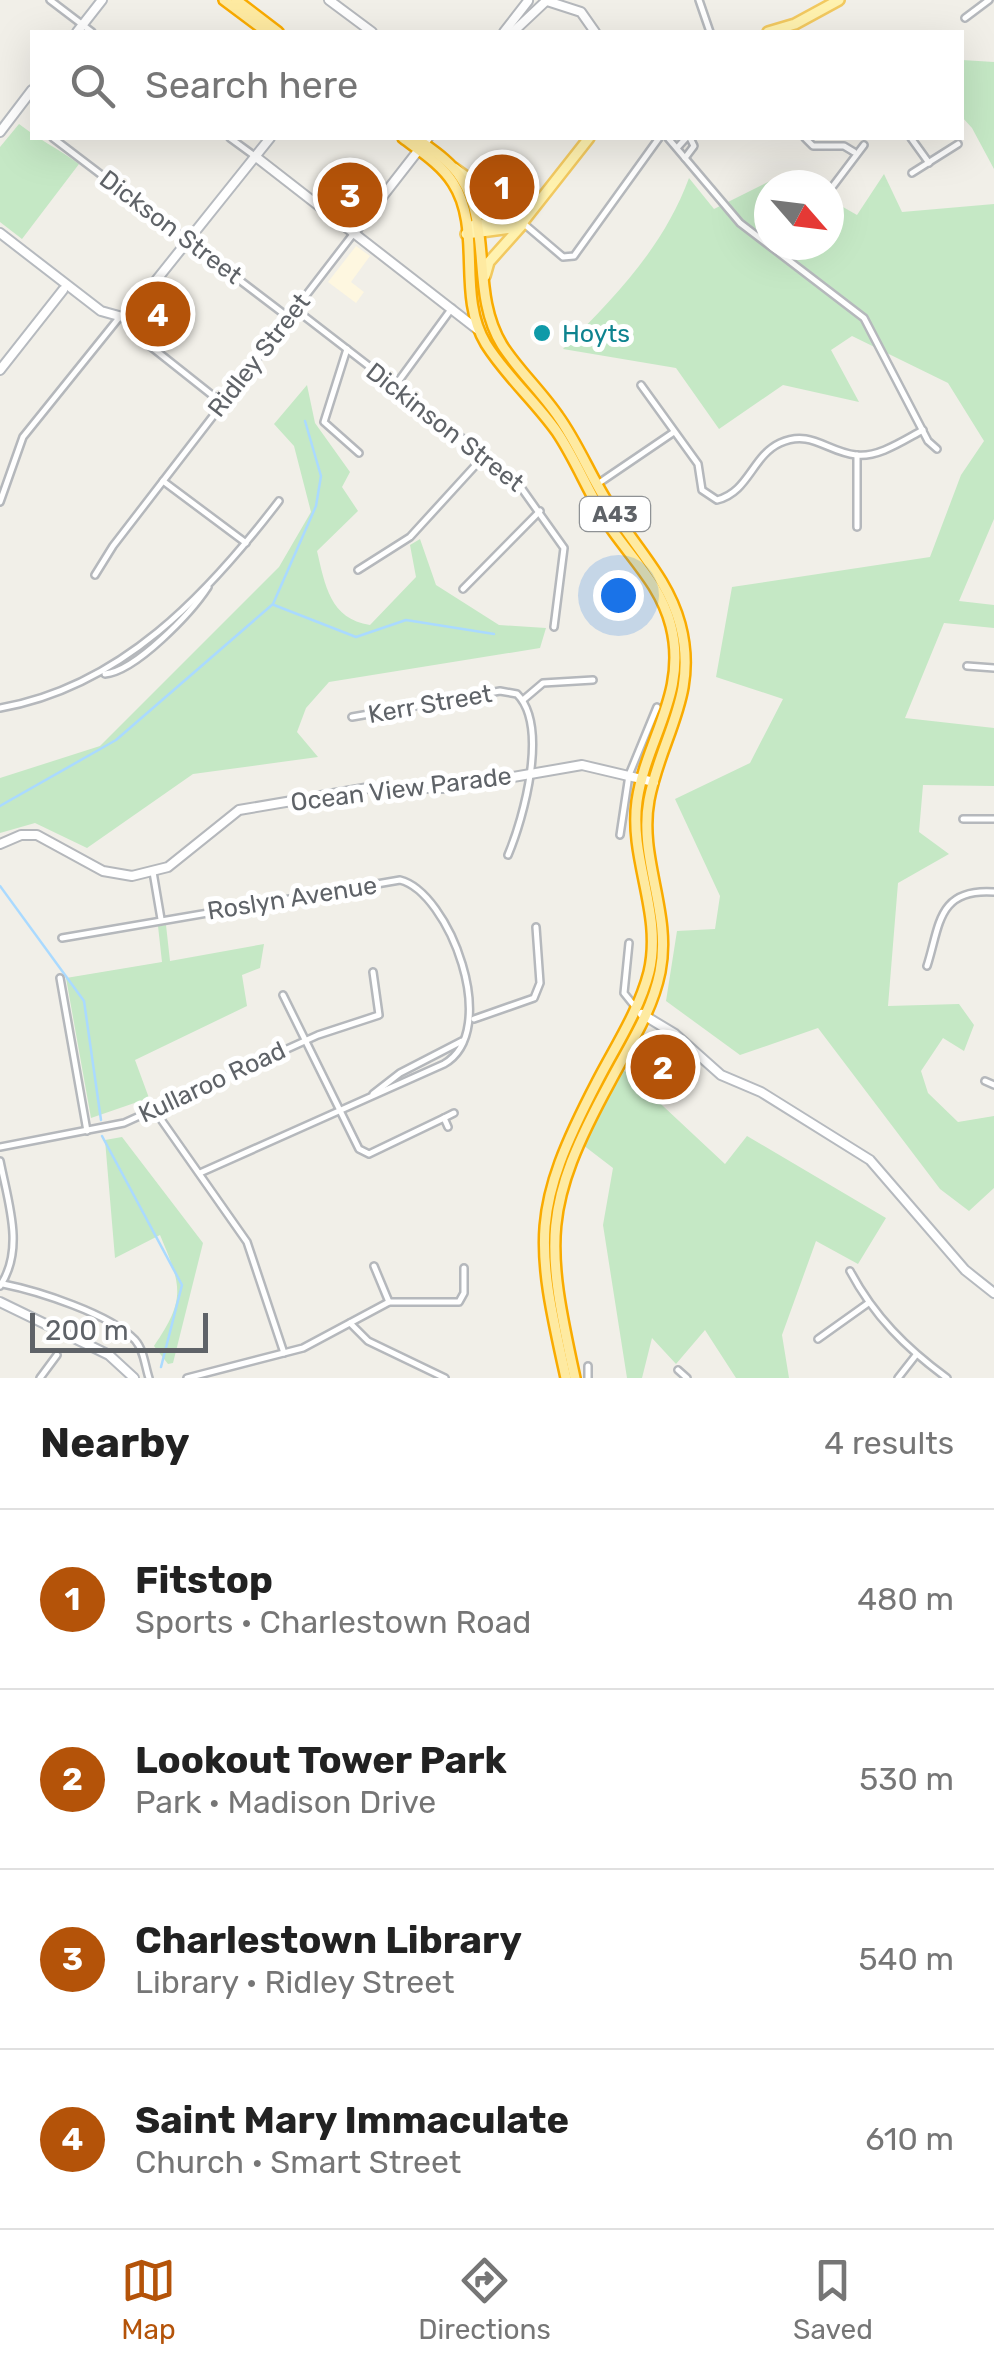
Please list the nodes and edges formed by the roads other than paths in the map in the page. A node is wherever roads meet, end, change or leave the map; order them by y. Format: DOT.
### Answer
graph roads {
  1 [pos="50,0"];
  2 [pos="102,0"];
  3 [pos="224,0"];
  4 [pos="236,0"];
  5 [pos="329,0"];
  6 [pos="547,0"];
  7 [pos="699,0"];
  8 [pos="812,0"];
  9 [pos="840,0"];
  10 [pos="990,0"];
  11 [pos="528,1"];
  12 [pos="572,4"];
  13 [pos="537,8"];
  14 [pos="820,12"];
  15 [pos="965,18"];
  16 [pos="355,20"];
  17 [pos="80,29"];
  18 [pos="264,30"];
  19 [pos="275,30"];
  20 [pos="350,30"];
  21 [pos="369,30"];
  22 [pos="506,30"];
  23 [pos="514,30"];
  24 [pos="594,30"];
  25 [pos="709,30"];
  26 [pos="773,30"];
  27 [pos="30,92"];
  28 [pos="3,121"];
  29 [pos="0,132"];
  30 [pos="56,140"];
  31 [pos="233,140"];
  32 [pos="269,140"];
  33 [pos="579,140"];
  34 [pos="588,140"];
  35 [pos="658,140"];
  36 [pos="670,140"];
  37 [pos="686,140"];
  38 [pos="690,140"];
  39 [pos="807,140"];
  40 [pos="912,140"];
  41 [pos="422,142"];
  42 [pos="864,144"];
  43 [pos="958,144"];
  44 [pos="677,148"];
  45 [pos="854,152"];
  46 [pos="256,157"];
  47 [pos="685,158"];
  48 [pos="929,163"];
  49 [pos="452,166"];
  50 [pos="843,170"];
  51 [pos="912,174"];
  52 [pos="528,207"];
  53 [pos="526,227"];
  54 [pos="471,230"];
  55 [pos="0,233"];
  56 [pos="354,233"];
  57 [pos="190,242"];
  58 [pos="65,287"];
  59 [pos="470,294"];
  60 [pos="484,305"];
  61 [pos="452,308"];
  62 [pos="294,309"];
  63 [pos="288,317"];
  64 [pos="122,319"];
  65 [pos="480,332"];
  66 [pos="347,350"];
  67 [pos="0,370"];
  68 [pos="641,385"];
  69 [pos="395,386"];
  70 [pos="222,403"];
  71 [pos="923,430"];
  72 [pos="674,432"];
  73 [pos="938,449"];
  74 [pos="359,453"];
  75 [pos="484,456"];
  76 [pos="857,456"];
  77 [pos="164,481"];
  78 [pos="593,488"];
  79 [pos="279,501"];
  80 [pos="0,502"];
  81 [pos="540,511"];
  82 [pos="858,527"];
  83 [pos="246,543"];
  84 [pos="358,570"];
  85 [pos="95,575"];
  86 [pos="462,589"];
  87 [pos="554,627"];
  88 [pos="967,666"];
  89 [pos="994,668"];
  90 [pos="593,680"];
  91 [pos="523,700"];
  92 [pos="657,707"];
  93 [pos="0,708"];
  94 [pos="352,717"];
  95 [pos="528,774"];
  96 [pos="629,775"];
  97 [pos="642,779"];
  98 [pos="654,782"];
  99 [pos="964,819"];
  100 [pos="994,819"];
  101 [pos="620,835"];
  102 [pos="0,844"];
  103 [pos="508,855"];
  104 [pos="153,872"];
  105 [pos="994,892"];
  106 [pos="161,920"];
  107 [pos="536,927"];
  108 [pos="62,938"];
  109 [pos="629,943"];
  110 [pos="927,966"];
  111 [pos="372,972"];
  112 [pos="60,978"];
  113 [pos="283,995"];
  114 [pos="636,1008"];
  115 [pos="645,1016"];
  116 [pos="472,1019"];
  117 [pos="308,1039"];
  118 [pos="985,1081"];
  119 [pos="994,1085"];
  120 [pos="153,1108"];
  121 [pos="340,1110"];
  122 [pos="454,1113"];
  123 [pos="444,1118"];
  124 [pos="448,1127"];
  125 [pos="87,1131"];
  126 [pos="0,1148"];
  127 [pos="0,1161"];
  128 [pos="200,1173"];
  129 [pos="374,1266"];
  130 [pos="464,1268"];
  131 [pos="850,1271"];
  132 [pos="1,1285"];
  133 [pos="994,1293"];
  134 [pos="0,1302"];
  135 [pos="389,1302"];
  136 [pos="868,1304"];
  137 [pos="350,1323"];
  138 [pos="818,1339"];
  139 [pos="284,1353"];
  140 [pos="916,1355"];
  141 [pos="57,1356"];
  142 [pos="588,1366"];
  143 [pos="226,1369"];
  144 [pos="678,1370"];
  145 [pos="40,1378"];
  146 [pos="134,1378"];
  147 [pos="149,1378"];
  148 [pos="188,1378"];
  149 [pos="229,1378"];
  150 [pos="446,1378"];
  151 [pos="566,1378"];
  152 [pos="576,1378"];
  153 [pos="588,1378"];
  154 [pos="687,1378"];
  155 [pos="898,1378"];
  156 [pos="946,1378"];
  1 -- 17 [label="street"];
  2 -- 17 [label="street"];
  3 -- 18 [label="highway"];
  4 -- 19 [label="highway"];
  5 -- 16 [label="street"];
  6 -- 12 [label="street"];
  6 -- 13 [label="street"];
  7 -- 25 [label="street"];
  8 -- 14 [label="street"];
  9 -- 14 [label="main road"];
  10 -- 15 [label="street"];
  11 -- 13 [label="street"];
  11 -- 22 [label="street"];
  12 -- 24 [label="street"];
  13 -- 23 [label="street"];
  14 -- 26 [label="main road"];
  16 -- 20 [label="street"];
  16 -- 21 [label="street"];
  27 -- 28 [label="street"];
  28 -- 29 [label="street"];
  30 -- 57 [label="street, Dickson Street"];
  31 -- 46 [label="street"];
  32 -- 46 [label="street"];
  33 -- 52 [label="main road"];
  34 -- 53 [label="main road"];
  35 -- 53 [label="street"];
  36 -- 44 [label="street"];
  37 -- 44 [label="street"];
  38 -- 47 [label="street"];
  39 -- 45 [label="street"];
  40 -- 48 [label="street"];
  41 -- 49 [label="highway, A43"];
  41 -- 54 [label="highway, A43"];
  41 -- 56 [label="street, Ridley Street"];
  42 -- 45 [label="street"];
  43 -- 48 [label="street"];
  44 -- 47 [label="street"];
  45 -- 50 [label="street"];
  46 -- 56 [label="street"];
  46 -- 57 [label="street"];
  47 -- 71 [label="street"];
  48 -- 51 [label="street"];
  49 -- 52 [label="main road"];
  49 -- 54 [label="highway, A43"];
  52 -- 54 [label="main road"];
  53 -- 54 [label="main road"];
  53 -- 60 [label="main road"];
  54 -- 59 [label="highway, A43"];
  54 -- 60 [label="highway, A43"];
  55 -- 58 [label="street"];
  56 -- 61 [label="street"];
  56 -- 62 [label="street, Ridley Street"];
  57 -- 63 [label="street, Dickson Street"];
  57 -- 64 [label="street"];
  58 -- 64 [label="street"];
  58 -- 67 [label="street"];
  59 -- 61 [label="street"];
  59 -- 65 [label="highway, A43"];
  60 -- 78 [label="highway, A43"];
  61 -- 65 [label="street"];
  61 -- 69 [label="street"];
  62 -- 63 [label="street, Ridley Street"];
  62 -- 66 [label="street, Dickinson Street"];
  63 -- 70 [label="street, Ridley Street"];
  64 -- 70 [label="street"];
  64 -- 80 [label="street"];
  65 -- 78 [label="highway, A43"];
  66 -- 69 [label="street, Dickinson Street"];
  66 -- 74 [label="street"];
  68 -- 72 [label="street"];
  69 -- 75 [label="street, Dickinson Street"];
  70 -- 77 [label="street, Ridley Street"];
  71 -- 73 [label="street"];
  71 -- 76 [label="street"];
  72 -- 76 [label="street"];
  72 -- 78 [label="street"];
  75 -- 81 [label="street, Dickinson Street"];
  75 -- 84 [label="street"];
  76 -- 82 [label="street"];
  77 -- 83 [label="street"];
  77 -- 85 [label="street, Ridley Street"];
  78 -- 97 [label="highway, A43"];
  78 -- 98 [label="highway, A43"];
  79 -- 83 [label="street"];
  81 -- 86 [label="street"];
  81 -- 87 [label="street, Dickinson Street"];
  83 -- 93 [label="street"];
  88 -- 89 [label="street"];
  90 -- 91 [label="street"];
  91 -- 94 [label="street, Kerr Street"];
  91 -- 95 [label="street, Kerr Street"];
  92 -- 96 [label="street"];
  95 -- 96 [label="street, Ocean View Parade"];
  95 -- 103 [label="street, Kerr Street"];
  95 -- 104 [label="street, Ocean View Parade"];
  96 -- 97 [label="street, Ocean View Parade"];
  96 -- 101 [label="street"];
  97 -- 98 [label="street, Ocean View Parade"];
  97 -- 114 [label="highway, A43"];
  98 -- 115 [label="highway, A43"];
  99 -- 100 [label="street"];
  102 -- 104 [label="street"];
  104 -- 106 [label="street"];
  105 -- 110 [label="street"];
  106 -- 108 [label="street, Roslyn Avenue"];
  106 -- 116 [label="street, Roslyn Avenue"];
  107 -- 116 [label="street"];
  109 -- 114 [label="street"];
  111 -- 117 [label="street, Kullaroo Road"];
  112 -- 125 [label="street"];
  113 -- 117 [label="street"];
  114 -- 115 [label="street"];
  114 -- 151 [label="highway, A43"];
  115 -- 133 [label="street"];
  115 -- 152 [label="highway, A43"];
  116 -- 121 [label="street, Roslyn Avenue"];
  117 -- 120 [label="street, Kullaroo Road"];
  117 -- 121 [label="street"];
  118 -- 119 [label="street"];
  120 -- 125 [label="street, Kullaroo Road"];
  120 -- 128 [label="street"];
  121 -- 123 [label="street"];
  121 -- 128 [label="street, Roslyn Avenue"];
  122 -- 123 [label="street"];
  123 -- 124 [label="street"];
  125 -- 126 [label="street, Kullaroo Road"];
  127 -- 132 [label="street"];
  128 -- 139 [label="street"];
  129 -- 135 [label="street"];
  130 -- 135 [label="street"];
  131 -- 136 [label="street"];
  132 -- 147 [label="street"];
  134 -- 146 [label="street"];
  135 -- 137 [label="street"];
  136 -- 138 [label="street"];
  136 -- 140 [label="street"];
  137 -- 139 [label="street"];
  137 -- 150 [label="street"];
  139 -- 143 [label="street"];
  140 -- 155 [label="street"];
  140 -- 156 [label="street"];
  141 -- 145 [label="street"];
  142 -- 153 [label="street"];
  143 -- 148 [label="street"];
  143 -- 149 [label="street"];
  144 -- 154 [label="street"];
}
